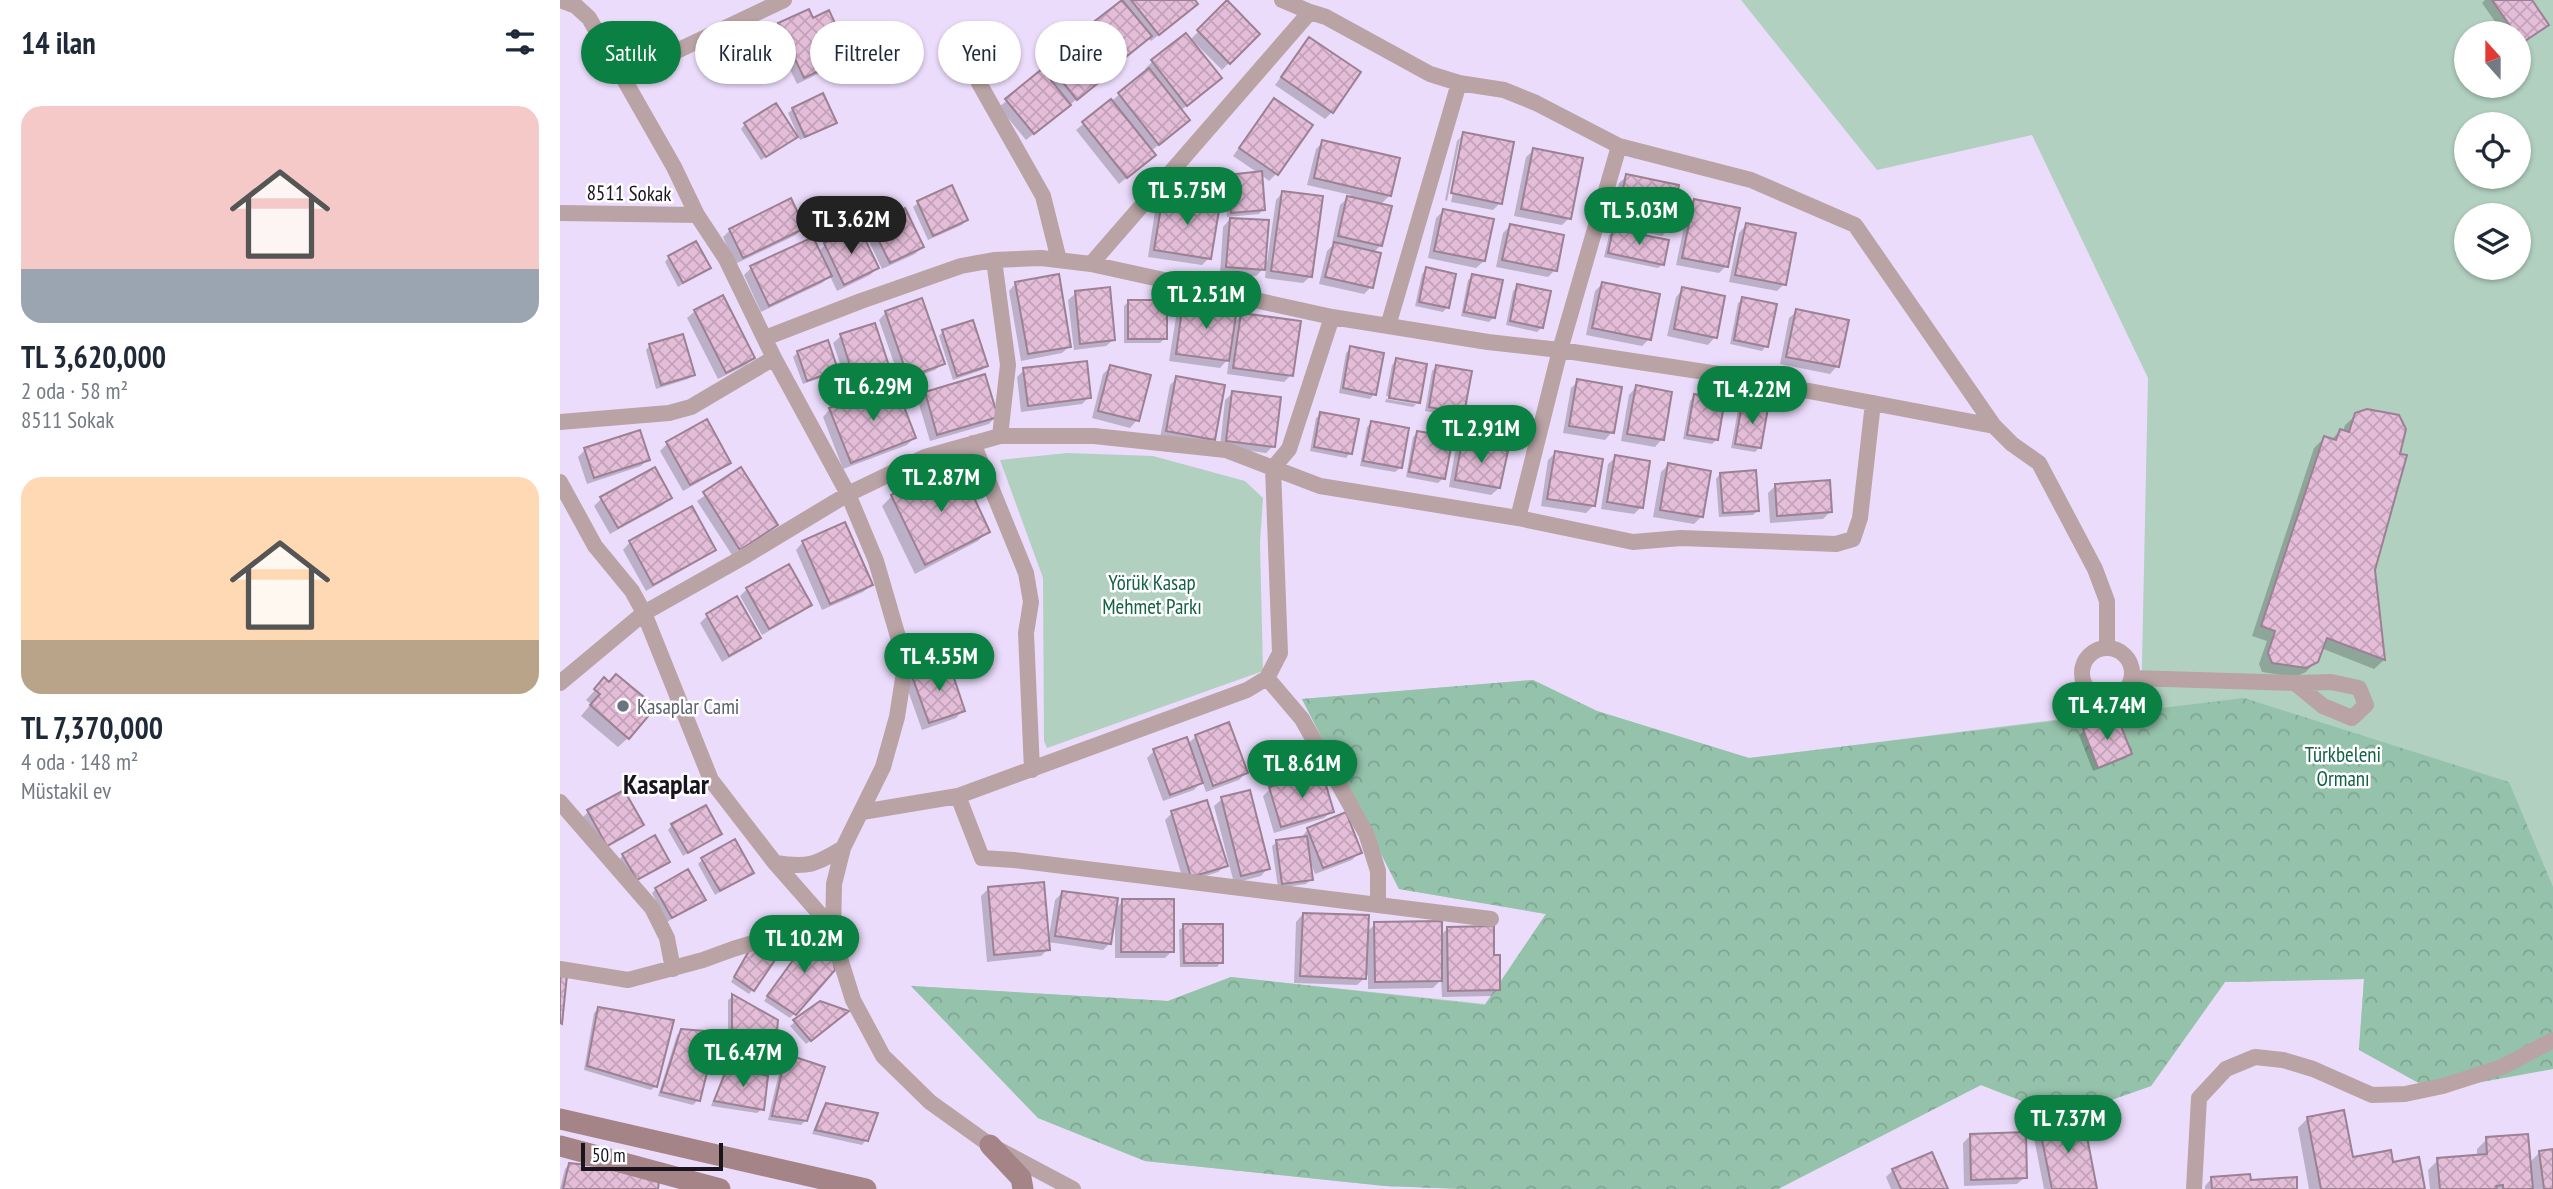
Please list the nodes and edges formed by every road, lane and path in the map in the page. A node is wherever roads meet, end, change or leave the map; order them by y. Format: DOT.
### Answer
graph roads {
  1 [pos="560,0"];
  2 [pos="785,0"];
  3 [pos="1282,0"];
  4 [pos="1310,12"];
  5 [pos="591,21"];
  6 [pos="681,49"];
  7 [pos="1459,83"];
  8 [pos="626,84"];
  9 [pos="980,84"];
  10 [pos="1619,146"];
  11 [pos="560,213"];
  12 [pos="697,215"];
  13 [pos="994,260"];
  14 [pos="1059,260"];
  15 [pos="1091,264"];
  16 [pos="1332,317"];
  17 [pos="1388,326"];
  18 [pos="765,338"];
  19 [pos="1560,350"];
  20 [pos="774,358"];
  21 [pos="1873,403"];
  22 [pos="560,422"];
  23 [pos="1994,426"];
  24 [pos="1000,436"];
  25 [pos="973,443"];
  26 [pos="1273,468"];
  27 [pos="560,482"];
  28 [pos="848,494"];
  29 [pos="1518,518"];
  30 [pos="644,613"];
  31 [pos="2107,648"];
  32 [pos="1267,678"];
  33 [pos="2132,678"];
  34 [pos="560,683"];
  35 [pos="2295,683"];
  36 [pos="1032,770"];
  37 [pos="958,796"];
  38 [pos="560,802"];
  39 [pos="862,812"];
  40 [pos="843,848"];
  41 [pos="775,863"];
  42 [pos="1378,905"];
  43 [pos="1491,919"];
  44 [pos="833,933"];
  45 [pos="560,969"];
  46 [pos="674,969"];
  47 [pos="2553,1040"];
  48 [pos="560,1119"];
  49 [pos="990,1145"];
  50 [pos="560,1146"];
  51 [pos="720,1189"];
  52 [pos="866,1189"];
  53 [pos="1023,1189"];
  54 [pos="1073,1189"];
  55 [pos="2194,1189"];
  1 -- 5 [label="street"];
  2 -- 6 [label="street"];
  3 -- 4 [label="street"];
  4 -- 7 [label="street"];
  4 -- 15 [label="street"];
  7 -- 10 [label="street"];
  7 -- 17 [label="street"];
  8 -- 12 [label="street"];
  9 -- 14 [label="street"];
  10 -- 19 [label="street"];
  10 -- 23 [label="street"];
  11 -- 12 [label="street, 8511 Sokak"];
  12 -- 18 [label="street"];
  13 -- 14 [label="street"];
  13 -- 18 [label="street"];
  13 -- 24 [label="street"];
  14 -- 15 [label="street"];
  15 -- 16 [label="street"];
  16 -- 17 [label="street"];
  16 -- 26 [label="street"];
  17 -- 19 [label="street"];
  18 -- 20 [label="street"];
  19 -- 21 [label="street"];
  19 -- 29 [label="street"];
  20 -- 22 [label="street"];
  20 -- 28 [label="street"];
  21 -- 23 [label="street"];
  21 -- 29 [label="street"];
  23 -- 31 [label="street"];
  24 -- 25 [label="street"];
  24 -- 26 [label="street"];
  25 -- 28 [label="street"];
  25 -- 36 [label="street"];
  26 -- 29 [label="street"];
  26 -- 32 [label="street"];
  27 -- 30 [label="street"];
  28 -- 30 [label="street"];
  28 -- 39 [label="street"];
  30 -- 34 [label="street"];
  30 -- 41 [label="street"];
  31 -- 33 [label="street"];
  31 -- 33 [label="street"];
  32 -- 36 [label="street"];
  32 -- 42 [label="street"];
  33 -- 35 [label="street"];
  36 -- 37 [label="street"];
  37 -- 39 [label="street"];
  37 -- 42 [label="street"];
  38 -- 46 [label="street"];
  39 -- 40 [label="street"];
  40 -- 41 [label="street"];
  40 -- 44 [label="street"];
  41 -- 44 [label="street"];
  42 -- 43 [label="street"];
  44 -- 46 [label="street"];
  44 -- 49 [label="street"];
  45 -- 46 [label="street"];
  47 -- 55 [label="street"];
  48 -- 52 [label="main road"];
  49 -- 53 [label="main road"];
  49 -- 54 [label="street"];
  50 -- 51 [label="main road"];
}
